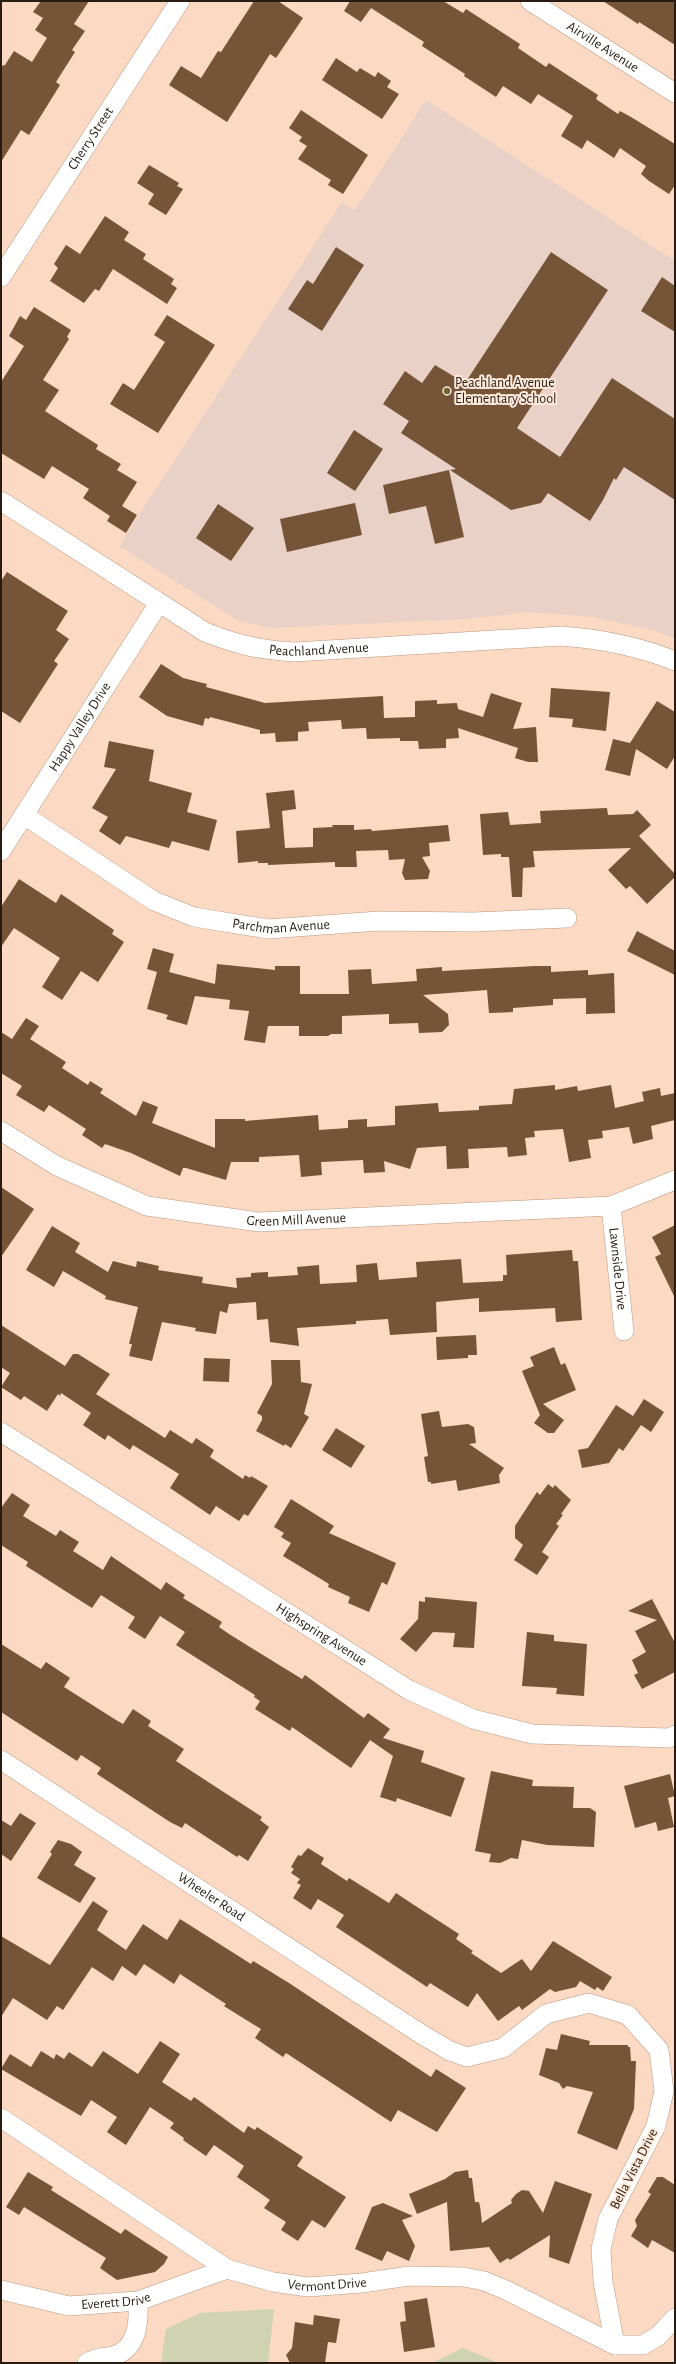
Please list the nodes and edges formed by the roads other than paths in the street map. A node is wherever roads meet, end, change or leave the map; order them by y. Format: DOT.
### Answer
graph roads {
  1 [pos="180,1"];
  2 [pos="530,1"];
  3 [pos="675,93"];
  4 [pos="1,277"];
  5 [pos="1,501"];
  6 [pos="160,603"];
  7 [pos="675,661"];
  8 [pos="24,815"];
  9 [pos="1,850"];
  10 [pos="567,918"];
  11 [pos="1,1132"];
  12 [pos="675,1180"];
  13 [pos="611,1206"];
  14 [pos="624,1331"];
  15 [pos="1,1432"];
  16 [pos="675,1735"];
  17 [pos="1,1760"];
  18 [pos="421,2034"];
  19 [pos="1,2118"];
  20 [pos="227,2269"];
  21 [pos="1,2290"];
  22 [pos="138,2301"];
  23 [pos="675,2318"];
  24 [pos="615,2345"];
  25 [pos="87,2363"];
  1 -- 4 [label="street, Cherry Street"];
  2 -- 3 [label="street, Airville Avenue"];
  5 -- 6 [label="street, Peachland Avenue"];
  6 -- 7 [label="street, Peachland Avenue"];
  6 -- 8 [label="street, Happy Valley Drive"];
  8 -- 9 [label="street, Happy Valley Drive"];
  8 -- 10 [label="street, Parchman Avenue"];
  11 -- 13 [label="street, Green Mill Avenue"];
  12 -- 13 [label="street, Green Mill Avenue"];
  13 -- 14 [label="street, Lawnside Drive"];
  15 -- 16 [label="street, Highspring Avenue"];
  17 -- 18 [label="street, Wheeler Road"];
  18 -- 24 [label="street, Bella Vista Drive"];
  19 -- 20 [label="street, Vermont Drive"];
  20 -- 22 [label="street, Everett Drive"];
  20 -- 24 [label="street, Vermont Drive"];
  21 -- 22 [label="street, Everett Drive"];
  22 -- 25 [label="street"];
  23 -- 24 [label="street, Vermont Drive"];
}
